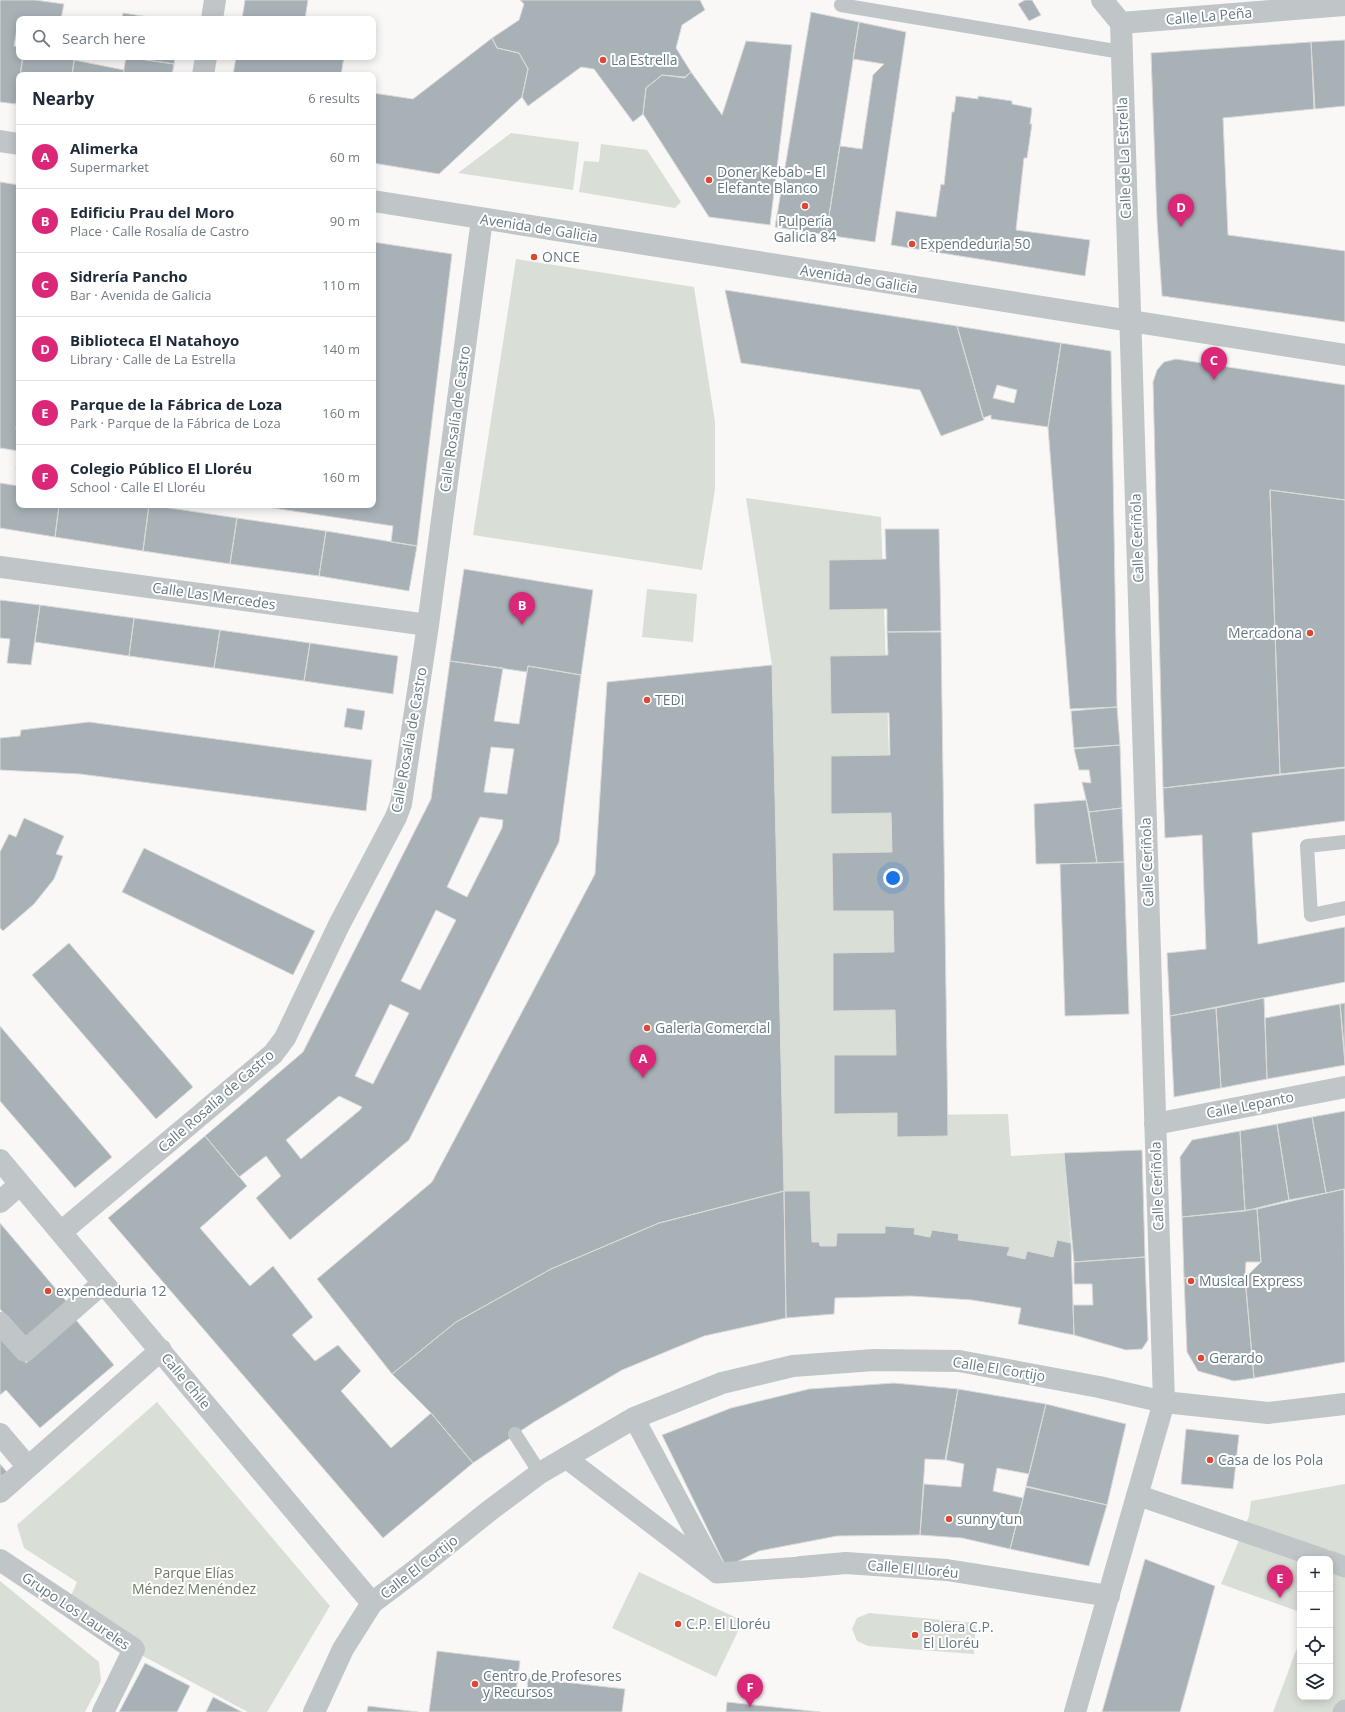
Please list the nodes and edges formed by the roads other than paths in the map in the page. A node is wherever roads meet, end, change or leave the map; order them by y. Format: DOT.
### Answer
graph roads {
  1 [pos="214,0"];
  2 [pos="1102,0"];
  3 [pos="842,5"];
  4 [pos="1345,5"];
  5 [pos="212,16"];
  6 [pos="1120,23"];
  7 [pos="1121,52"];
  8 [pos="206,60"];
  9 [pos="204,72"];
  10 [pos="0,141"];
  11 [pos="16,144"];
  12 [pos="376,201"];
  13 [pos="482,219"];
  14 [pos="1130,322"];
  15 [pos="1345,355"];
  16 [pos="0,567"];
  17 [pos="428,625"];
  18 [pos="1345,842"];
  19 [pos="1345,908"];
  20 [pos="1345,1087"];
  21 [pos="1155,1124"];
  22 [pos="0,1160"];
  23 [pos="20,1184"];
  24 [pos="0,1202"];
  25 [pos="61,1232"];
  26 [pos="103,1283"];
  27 [pos="0,1323"];
  28 [pos="160,1350"];
  29 [pos="1164,1402"];
  30 [pos="1345,1404"];
  31 [pos="634,1418"];
  32 [pos="0,1434"];
  33 [pos="516,1434"];
  34 [pos="566,1458"];
  35 [pos="28,1467"];
  36 [pos="540,1473"];
  37 [pos="0,1492"];
  38 [pos="1138,1495"];
  39 [pos="1314,1556"];
  40 [pos="0,1560"];
  41 [pos="1333,1562"];
  42 [pos="802,1567"];
  43 [pos="1345,1567"];
  44 [pos="717,1573"];
  45 [pos="1109,1596"];
  46 [pos="372,1603"];
  47 [pos="103,1712"];
  48 [pos="314,1712"];
  49 [pos="1075,1712"];
  1 -- 5 [label="street"];
  2 -- 6 [label="street"];
  3 -- 7 [label="lane"];
  4 -- 6 [label="street, Calle La Peña"];
  6 -- 7 [label="street, Calle de La Estrella"];
  7 -- 14 [label="street, Calle de La Estrella"];
  8 -- 9 [label="street"];
  10 -- 11 [label="street"];
  12 -- 13 [label="street, Avenida de Galicia"];
  13 -- 14 [label="street, Avenida de Galicia"];
  13 -- 17 [label="street, Calle Rosalía de Castro"];
  14 -- 15 [label="street, Avenida de Galicia"];
  14 -- 21 [label="street, Calle Ceriñola"];
  16 -- 17 [label="street, Calle Las Mercedes"];
  17 -- 25 [label="street, Calle Rosalía de Castro"];
  18 -- 19 [label="lane"];
  20 -- 21 [label="street, Calle Lepanto"];
  21 -- 29 [label="street, Calle Ceriñola"];
  22 -- 23 [label="street, Calle Chile"];
  23 -- 24 [label="street"];
  23 -- 25 [label="street, Calle Chile"];
  25 -- 26 [label="street, Calle Chile"];
  26 -- 27 [label="street"];
  26 -- 28 [label="street, Calle Chile"];
  28 -- 35 [label="street"];
  28 -- 46 [label="street, Calle Chile"];
  29 -- 30 [label="street, Calle El Cortijo"];
  29 -- 31 [label="street, Calle El Cortijo"];
  29 -- 38 [label="street"];
  31 -- 34 [label="street, Calle El Cortijo"];
  31 -- 44 [label="street"];
  32 -- 35 [label="street"];
  33 -- 36 [label="lane"];
  34 -- 36 [label="street, Calle El Cortijo"];
  34 -- 44 [label="street"];
  35 -- 37 [label="street"];
  36 -- 46 [label="street, Calle El Cortijo"];
  38 -- 39 [label="street"];
  38 -- 45 [label="street"];
  40 -- 47 [label="street, Grupo Los Laureles"];
  41 -- 43 [label="street"];
  42 -- 44 [label="street, Calle El Lloréu"];
  42 -- 45 [label="street, Calle El Lloréu"];
  45 -- 49 [label="street"];
  46 -- 48 [label="street, Calle El Cortijo"];
}
